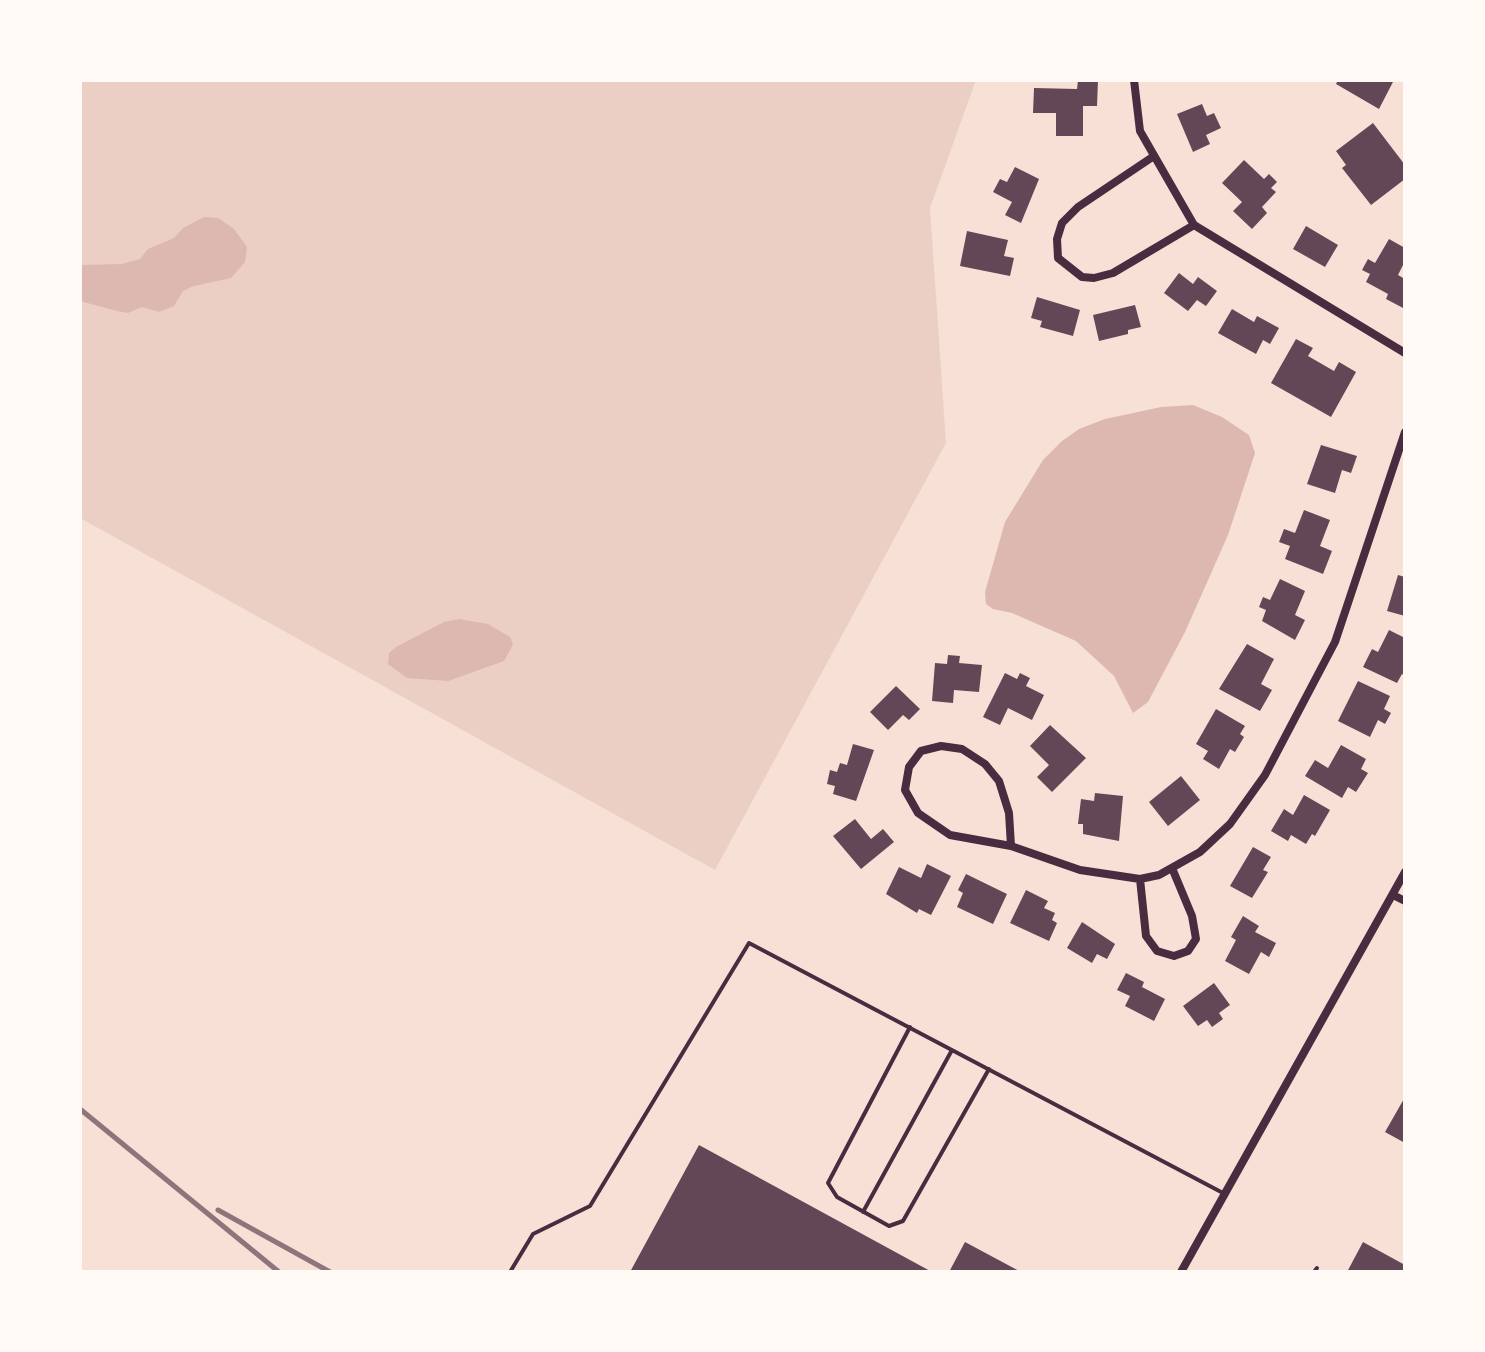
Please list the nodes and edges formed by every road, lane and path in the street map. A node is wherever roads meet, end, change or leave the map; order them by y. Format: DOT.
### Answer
graph roads {
  1 [pos="1134,80"];
  2 [pos="1154,156"];
  3 [pos="1194,225"];
  4 [pos="1405,353"];
  5 [pos="1405,432"];
  6 [pos="1011,846"];
  7 [pos="1172,868"];
  8 [pos="1405,872"];
  9 [pos="1140,879"];
  10 [pos="1393,895"];
  11 [pos="1405,901"];
  12 [pos="910,1027"];
  13 [pos="952,1050"];
  14 [pos="989,1069"];
  15 [pos="1225,1194"];
  16 [pos="863,1212"];
  17 [pos="510,1272"];
  18 [pos="1181,1272"];
  1 -- 2 [label="street"];
  2 -- 3 [label="street"];
  2 -- 3 [label="street"];
  3 -- 4 [label="street"];
  5 -- 7 [label="street"];
  6 -- 6 [label="street"];
  6 -- 9 [label="street"];
  7 -- 9 [label="street"];
  7 -- 9 [label="street"];
  8 -- 10 [label="street"];
  10 -- 11 [label="street"];
  10 -- 15 [label="street"];
  12 -- 13 [label="lane"];
  12 -- 16 [label="lane"];
  12 -- 17 [label="lane"];
  13 -- 14 [label="lane"];
  13 -- 16 [label="lane"];
  14 -- 15 [label="lane"];
  14 -- 16 [label="lane"];
  15 -- 18 [label="street"];
}
